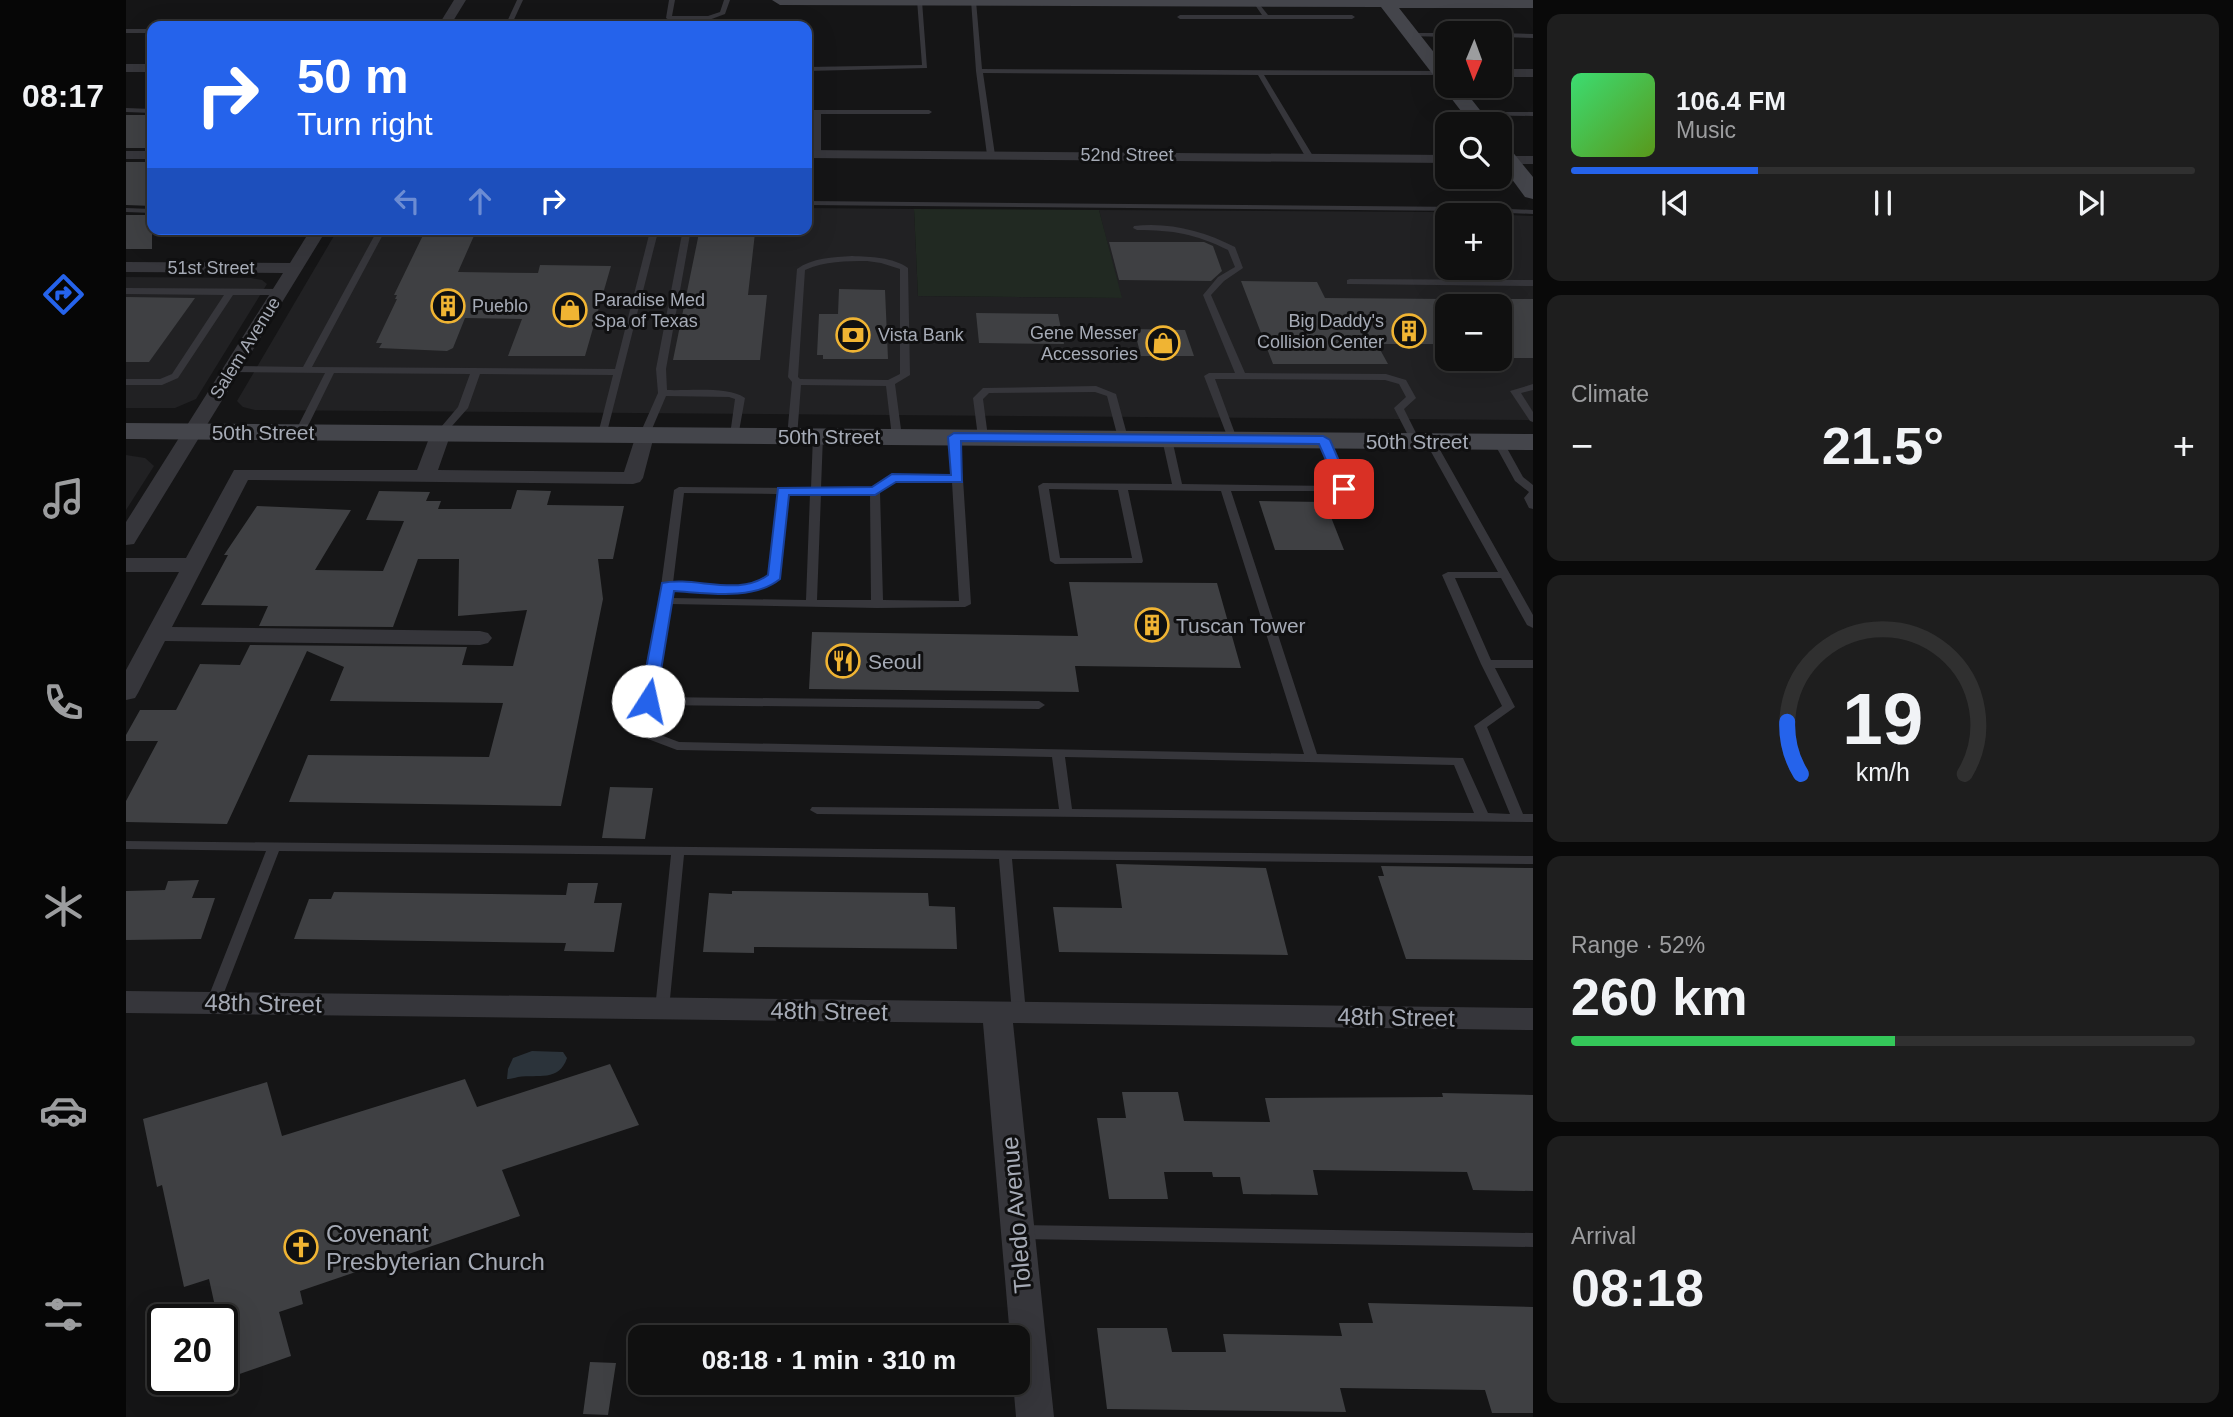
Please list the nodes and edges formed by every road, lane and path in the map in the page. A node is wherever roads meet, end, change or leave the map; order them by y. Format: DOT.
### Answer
graph roads {
  1 [pos="460,0"];
  2 [pos="520,0"];
  3 [pos="673,0"];
  4 [pos="727,0"];
  5 [pos="780,0"];
  6 [pos="981,0"];
  7 [pos="919,1"];
  8 [pos="973,1"];
  9 [pos="1385,1"];
  10 [pos="1256,2"];
  11 [pos="1533,3"];
  12 [pos="1180,17"];
  13 [pos="1266,17"];
  14 [pos="1352,17"];
  15 [pos="447,21"];
  16 [pos="510,21"];
  17 [pos="126,31"];
  18 [pos="147,31"];
  19 [pos="1411,35"];
  20 [pos="1435,35"];
  21 [pos="1512,35"];
  22 [pos="1533,36"];
  23 [pos="1435,64"];
  24 [pos="126,68"];
  25 [pos="147,68"];
  26 [pos="812,69"];
  27 [pos="979,71"];
  28 [pos="1260,73"];
  29 [pos="1512,73"];
  30 [pos="1533,73"];
  31 [pos="1435,78"];
  32 [pos="126,110"];
  33 [pos="147,111"];
  34 [pos="812,112"];
  35 [pos="818,112"];
  36 [pos="929,113"];
  37 [pos="1533,114"];
  38 [pos="1512,116"];
  39 [pos="812,154"];
  40 [pos="126,155"];
  41 [pos="147,155"];
  42 [pos="991,155"];
  43 [pos="1309,156"];
  44 [pos="1512,158"];
  45 [pos="1435,159"];
  46 [pos="1533,160"];
  47 [pos="1512,168"];
  48 [pos="1533,192"];
  49 [pos="812,203"];
  50 [pos="126,211"];
  51 [pos="147,211"];
  52 [pos="1533,212"];
  53 [pos="1138,228"];
  54 [pos="315,235"];
  55 [pos="380,235"];
  56 [pos="653,235"];
  57 [pos="686,235"];
  58 [pos="126,267"];
  59 [pos="296,268"];
  60 [pos="1350,282"];
  61 [pos="1533,283"];
  62 [pos="126,291"];
  63 [pos="230,292"];
  64 [pos="280,292"];
  65 [pos="232,369"];
  66 [pos="306,370"];
  67 [pos="331,370"];
  68 [pos="476,371"];
  69 [pos="619,372"];
  70 [pos="1241,376"];
  71 [pos="126,382"];
  72 [pos="797,382"];
  73 [pos="890,383"];
  74 [pos="1533,387"];
  75 [pos="663,393"];
  76 [pos="1533,419"];
  77 [pos="126,430"];
  78 [pos="193,431"];
  79 [pos="300,432"];
  80 [pos="441,433"];
  81 [pos="603,434"];
  82 [pos="735,435"];
  83 [pos="644,436"];
  84 [pos="805,436"];
  85 [pos="897,437"];
  86 [pos="954,437"];
  87 [pos="983,437"];
  88 [pos="1123,438"];
  89 [pos="1167,439"];
  90 [pos="1232,439"];
  91 [pos="1323,440"];
  92 [pos="1422,441"];
  93 [pos="1498,441"];
  94 [pos="1533,442"];
  95 [pos="426,474"];
  96 [pos="958,479"];
  97 [pos="1122,486"];
  98 [pos="1178,487"];
  99 [pos="1225,487"];
  100 [pos="782,491"];
  101 [pos="816,491"];
  102 [pos="875,491"];
  103 [pos="1533,492"];
  104 [pos="1533,506"];
  105 [pos="129,528"];
  106 [pos="126,565"];
  107 [pos="193,565"];
  108 [pos="1506,575"];
  109 [pos="667,586"];
  110 [pos="665,601"];
  111 [pos="811,603"];
  112 [pos="877,605"];
  113 [pos="1533,625"];
  114 [pos="157,634"];
  115 [pos="480,638"];
  116 [pos="1487,664"];
  117 [pos="1533,664"];
  118 [pos="126,693"];
  119 [pos="648,701"];
  120 [pos="1039,705"];
  121 [pos="1058,753"];
  122 [pos="1312,758"];
  123 [pos="817,810"];
  124 [pos="1066,813"];
  125 [pos="1483,818"];
  126 [pos="1518,818"];
  127 [pos="1533,818"];
  128 [pos="126,845"];
  129 [pos="274,847"];
  130 [pos="678,852"];
  131 [pos="1005,855"];
  132 [pos="1533,860"];
  133 [pos="126,1002"];
  134 [pos="213,1003"];
  135 [pos="662,1009"];
  136 [pos="1008,1012"];
  137 [pos="1533,1019"];
  138 [pos="1018,1232"];
  139 [pos="1533,1240"];
  140 [pos="1035,1417"];
  1 -- 15 [label="street"];
  2 -- 16 [label="lane"];
  3 -- 4 [label="lane"];
  5 -- 7 [label="street"];
  6 -- 8 [label="street"];
  6 -- 10 [label="street"];
  7 -- 8 [label="street"];
  7 -- 26 [label="lane"];
  8 -- 27 [label="lane"];
  9 -- 10 [label="street"];
  9 -- 11 [label="street"];
  9 -- 19 [label="street"];
  10 -- 13 [label="lane"];
  12 -- 13 [label="lane"];
  13 -- 14 [label="lane"];
  17 -- 18 [label="lane"];
  19 -- 20 [label="lane"];
  19 -- 23 [label="street"];
  21 -- 22 [label="lane"];
  24 -- 25 [label="street"];
  27 -- 28 [label="lane"];
  27 -- 42 [label="lane"];
  28 -- 31 [label="lane"];
  28 -- 43 [label="lane"];
  29 -- 30 [label="street"];
  32 -- 33 [label="lane"];
  34 -- 35 [label="lane"];
  35 -- 36 [label="lane"];
  35 -- 39 [label="lane"];
  37 -- 38 [label="lane"];
  39 -- 42 [label="street, 52nd Street"];
  40 -- 41 [label="street"];
  42 -- 43 [label="street, 52nd Street"];
  43 -- 45 [label="street, 52nd Street"];
  44 -- 46 [label="street"];
  47 -- 48 [label="street"];
  49 -- 52 [label="lane"];
  50 -- 51 [label="lane"];
  53 -- 70 [label="lane"];
  54 -- 59 [label="street, Salem Avenue"];
  55 -- 66 [label="lane"];
  56 -- 69 [label="lane"];
  57 -- 75 [label="lane"];
  58 -- 59 [label="street, 51st Street"];
  59 -- 64 [label="street, Salem Avenue"];
  60 -- 61 [label="lane"];
  62 -- 63 [label="lane"];
  63 -- 64 [label="lane"];
  63 -- 71 [label="lane"];
  64 -- 65 [label="street, Salem Avenue"];
  65 -- 66 [label="lane"];
  65 -- 78 [label="street, Salem Avenue"];
  66 -- 67 [label="lane"];
  67 -- 68 [label="lane"];
  67 -- 79 [label="lane"];
  68 -- 69 [label="lane"];
  68 -- 80 [label="lane"];
  69 -- 81 [label="lane"];
  70 -- 90 [label="lane"];
  70 -- 92 [label="lane"];
  72 -- 73 [label="lane"];
  72 -- 73 [label="lane"];
  72 -- 84 [label="lane"];
  73 -- 85 [label="lane"];
  74 -- 76 [label="lane"];
  75 -- 82 [label="lane"];
  75 -- 83 [label="lane"];
  77 -- 78 [label="street, 50th Street"];
  78 -- 79 [label="street, 50th Street"];
  78 -- 105 [label="street, Salem Avenue"];
  79 -- 80 [label="street, 50th Street"];
  80 -- 81 [label="street, 50th Street"];
  80 -- 95 [label="street"];
  81 -- 83 [label="street, 50th Street"];
  82 -- 83 [label="street, 50th Street"];
  82 -- 84 [label="street, 50th Street"];
  83 -- 95 [label="street"];
  84 -- 85 [label="street, 50th Street"];
  84 -- 101 [label="lane"];
  85 -- 86 [label="street, 50th Street"];
  86 -- 87 [label="street, 50th Street"];
  86 -- 96 [label="lane"];
  87 -- 88 [label="street, 50th Street"];
  87 -- 88 [label="lane"];
  88 -- 89 [label="street, 50th Street"];
  89 -- 90 [label="street, 50th Street"];
  89 -- 98 [label="lane"];
  90 -- 91 [label="street, 50th Street"];
  91 -- 92 [label="street, 50th Street"];
  91 -- 99 [label="lane"];
  92 -- 93 [label="street, 50th Street"];
  92 -- 108 [label="lane"];
  93 -- 94 [label="street, 50th Street"];
  93 -- 103 [label="lane"];
  95 -- 107 [label="street"];
  96 -- 102 [label="lane"];
  96 -- 112 [label="lane"];
  97 -- 97 [label="lane"];
  97 -- 98 [label="lane"];
  98 -- 99 [label="lane"];
  99 -- 122 [label="lane"];
  100 -- 101 [label="lane"];
  100 -- 109 [label="lane"];
  100 -- 109 [label="lane"];
  101 -- 102 [label="lane"];
  101 -- 111 [label="lane"];
  102 -- 112 [label="lane"];
  103 -- 104 [label="lane"];
  106 -- 107 [label="street"];
  107 -- 114 [label="street"];
  108 -- 113 [label="lane"];
  108 -- 116 [label="lane"];
  109 -- 110 [label="lane"];
  110 -- 111 [label="lane"];
  110 -- 119 [label="lane"];
  111 -- 112 [label="lane"];
  114 -- 115 [label="street"];
  114 -- 118 [label="street"];
  116 -- 117 [label="lane"];
  116 -- 126 [label="lane"];
  119 -- 120 [label="lane"];
  119 -- 121 [label="lane"];
  121 -- 122 [label="lane"];
  121 -- 124 [label="lane"];
  122 -- 125 [label="lane"];
  123 -- 124 [label="lane"];
  124 -- 125 [label="lane"];
  125 -- 126 [label="lane"];
  126 -- 127 [label="lane"];
  128 -- 129 [label="lane"];
  129 -- 130 [label="lane"];
  129 -- 134 [label="lane"];
  130 -- 131 [label="lane"];
  130 -- 135 [label="lane"];
  131 -- 132 [label="lane"];
  131 -- 136 [label="lane"];
  133 -- 134 [label="street, 48th Street"];
  134 -- 135 [label="street, 48th Street"];
  135 -- 136 [label="street, 48th Street"];
  136 -- 137 [label="street, 48th Street"];
  136 -- 138 [label="street, Toledo Avenue"];
  138 -- 139 [label="lane"];
  138 -- 140 [label="street, Toledo Avenue"];
}
